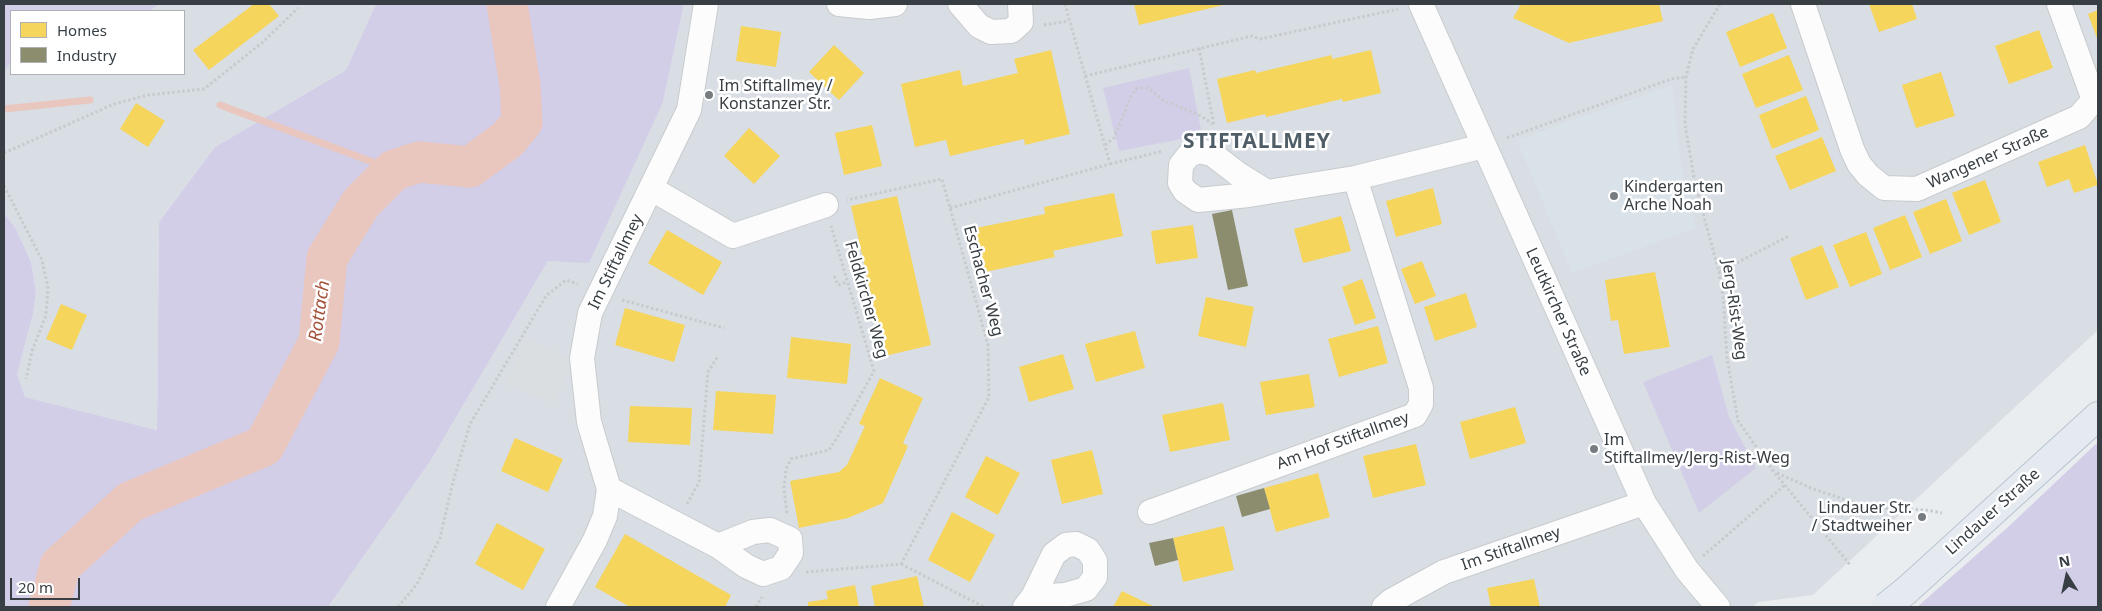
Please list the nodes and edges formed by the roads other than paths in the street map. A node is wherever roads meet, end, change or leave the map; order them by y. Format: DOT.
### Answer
graph roads {
  1 [pos="706,4"];
  2 [pos="839,4"];
  3 [pos="895,4"];
  4 [pos="960,4"];
  5 [pos="1020,4"];
  6 [pos="1803,4"];
  7 [pos="2059,4"];
  8 [pos="1412,6"];
  9 [pos="1484,146"];
  10 [pos="1355,178"];
  11 [pos="652,189"];
  12 [pos="1267,192"];
  13 [pos="826,205"];
  14 [pos="2098,416"];
  15 [pos="609,489"];
  16 [pos="1644,503"];
  17 [pos="1150,512"];
  18 [pos="718,546"];
  19 [pos="558,607"];
  20 [pos="1384,607"];
  21 [pos="1718,607"];
  22 [pos="1886,607"];
  1 -- 11 [label="street, Im Stiftallmey"];
  2 -- 3 [label="street"];
  4 -- 5 [label="street"];
  6 -- 7 [label="street, Wangener Straße"];
  8 -- 9 [label="street, Leutkircher Straße"];
  9 -- 10 [label="street"];
  9 -- 16 [label="street, Leutkircher Straße"];
  10 -- 12 [label="street"];
  10 -- 17 [label="street, Am Hof Stiftallmey"];
  11 -- 13 [label="street"];
  11 -- 15 [label="street, Im Stiftallmey"];
  12 -- 12 [label="street"];
  14 -- 22 [label="main road, Lindauer Straße, bridge"];
  15 -- 18 [label="street"];
  15 -- 19 [label="street, Im Stiftallmey"];
  16 -- 20 [label="street, Im Stiftallmey"];
  16 -- 21 [label="street, Leutkircher Straße"];
  18 -- 18 [label="street"];
}
